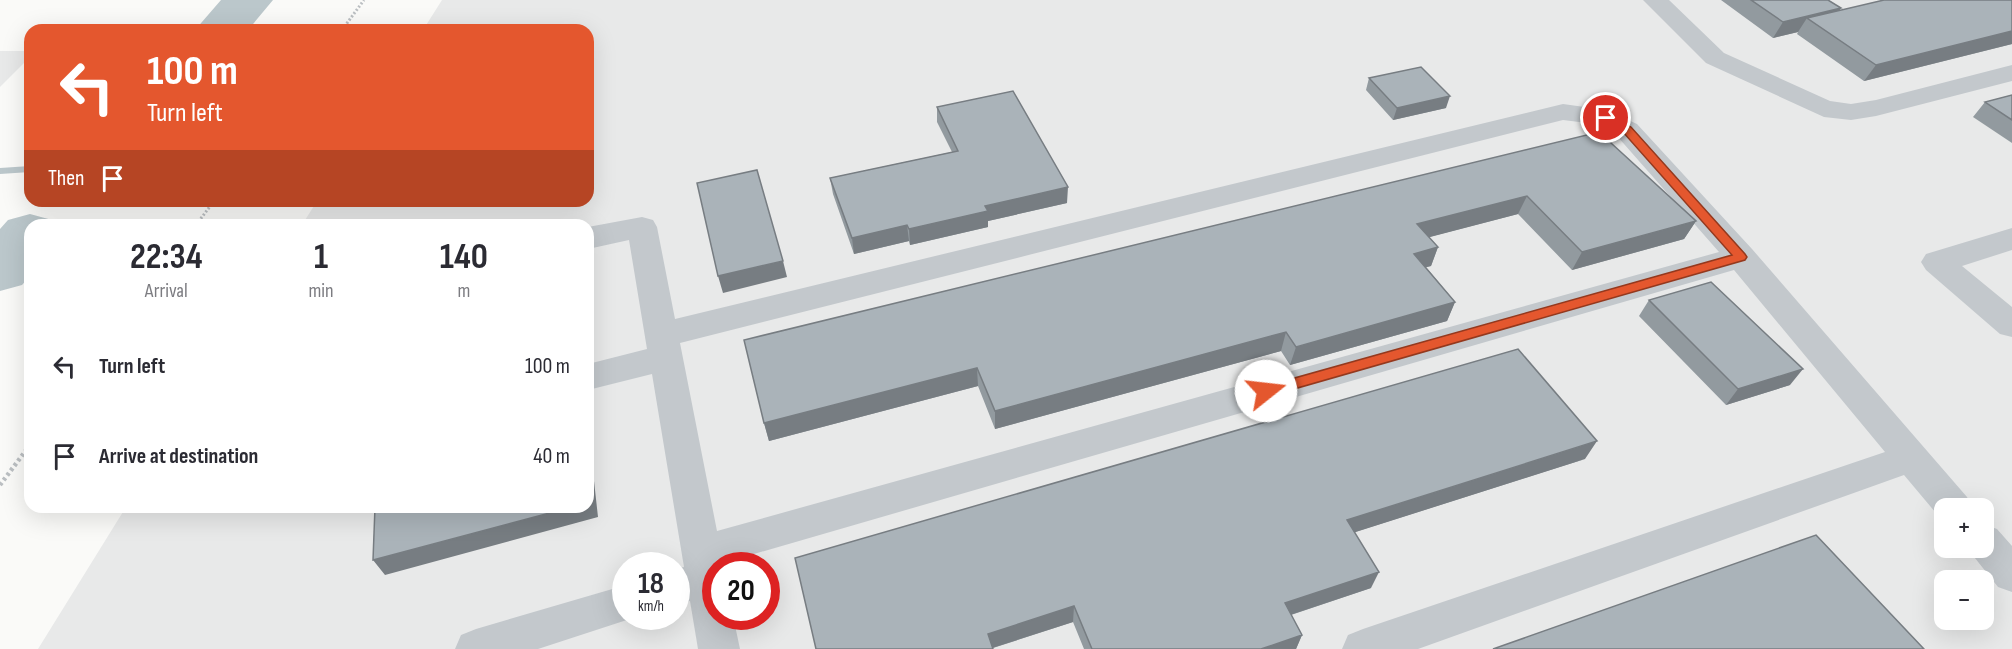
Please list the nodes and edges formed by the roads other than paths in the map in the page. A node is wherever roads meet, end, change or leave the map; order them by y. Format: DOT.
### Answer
graph roads {
  1 [pos="1655,0"];
  2 [pos="2012,73"];
  3 [pos="594,237"];
  4 [pos="2012,239"];
  5 [pos="1741,257"];
  6 [pos="2012,326"];
  7 [pos="664,346"];
  8 [pos="594,375"];
  9 [pos="1910,458"];
  10 [pos="1945,498"];
  11 [pos="1994,554"];
  12 [pos="695,572"];
  13 [pos="2012,574"];
  14 [pos="612,607"];
  15 [pos="476,649"];
  16 [pos="719,649"];
  17 [pos="1363,649"];
  1 -- 2 [label="lane"];
  3 -- 7 [label="lane"];
  4 -- 6 [label="lane"];
  5 -- 7 [label="lane"];
  5 -- 9 [label="lane"];
  5 -- 12 [label="lane"];
  7 -- 8 [label="lane"];
  7 -- 12 [label="lane"];
  9 -- 10 [label="lane"];
  9 -- 17 [label="lane"];
  11 -- 13 [label="lane"];
  12 -- 16 [label="lane"];
  14 -- 15 [label="lane"];
}
